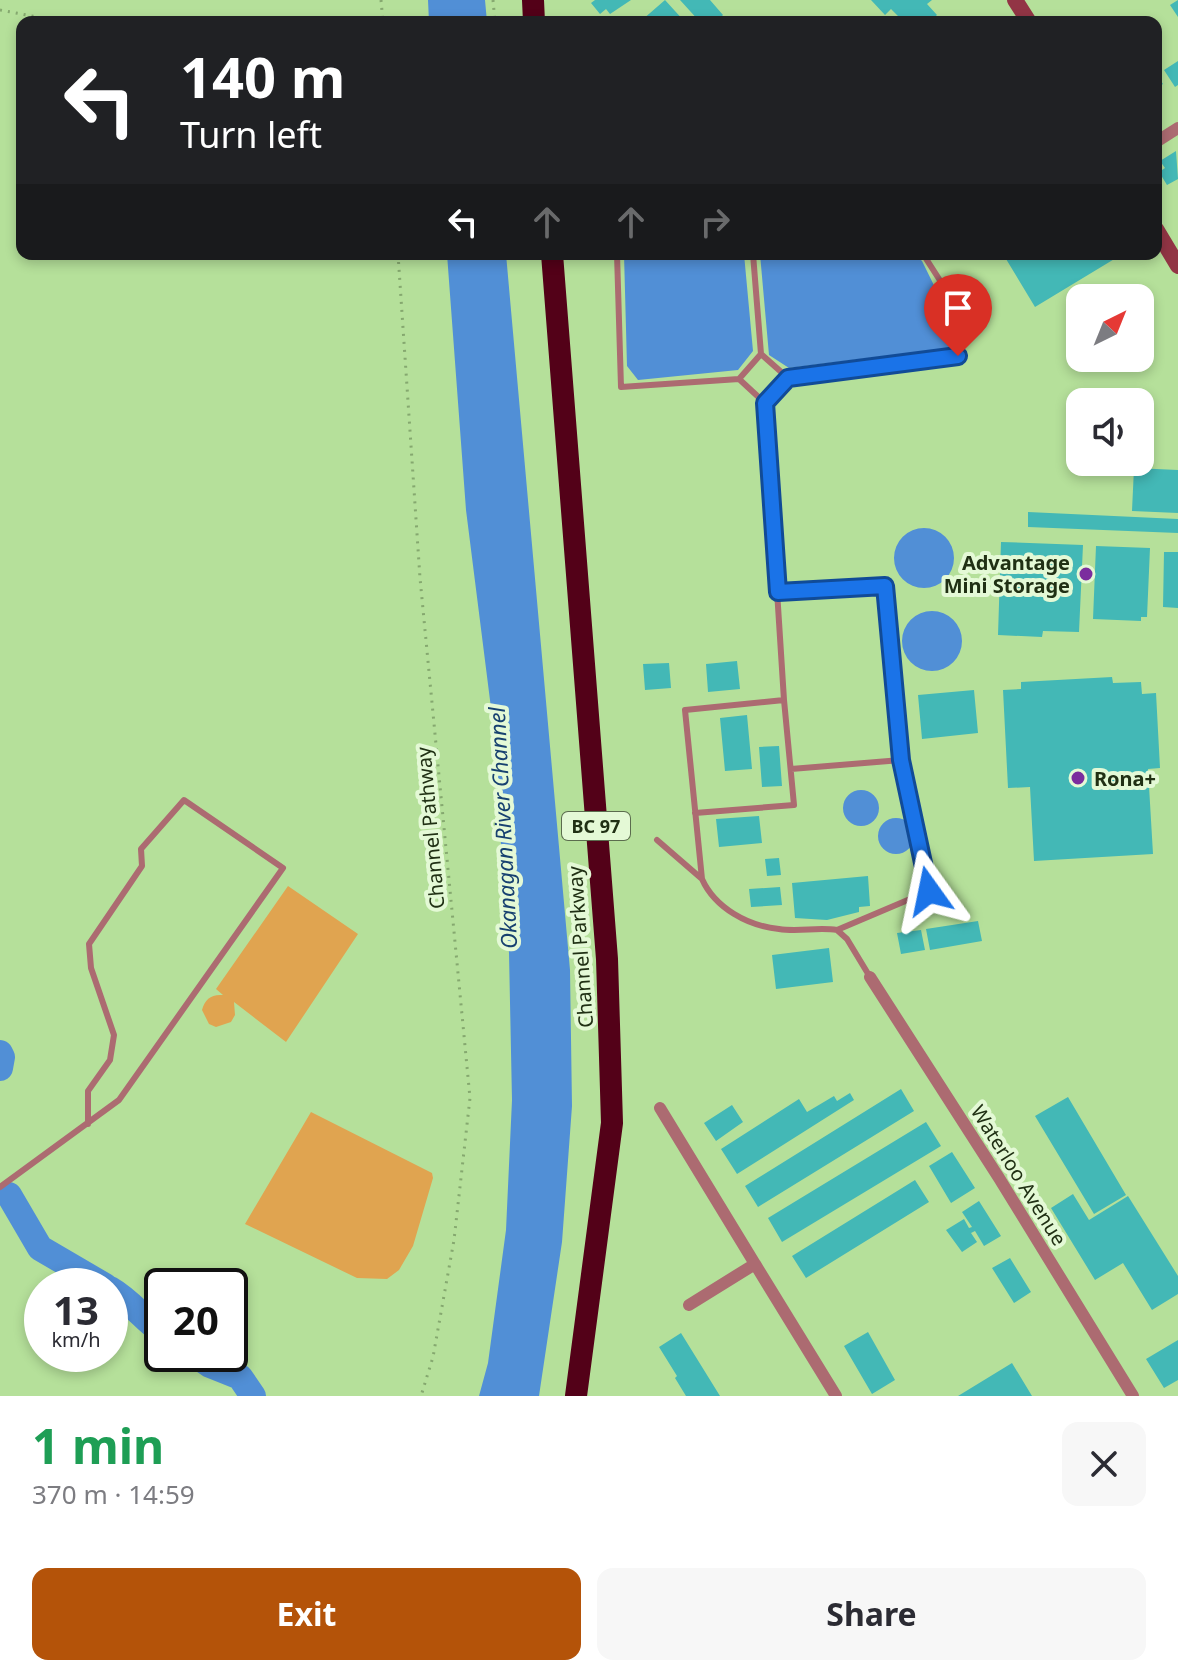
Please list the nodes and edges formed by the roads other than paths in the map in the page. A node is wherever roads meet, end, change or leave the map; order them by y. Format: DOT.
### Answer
graph roads {
  1 [pos="1162,239"];
  2 [pos="552,260"];
  3 [pos="617,260"];
  4 [pos="753,260"];
  5 [pos="927,260"];
  6 [pos="1178,266"];
  7 [pos="761,354"];
  8 [pos="788,378"];
  9 [pos="739,379"];
  10 [pos="765,403"];
  11 [pos="778,592"];
  12 [pos="784,700"];
  13 [pos="901,760"];
  14 [pos="791,769"];
  15 [pos="695,813"];
  16 [pos="657,840"];
  17 [pos="702,879"];
  18 [pos="837,930"];
  19 [pos="870,977"];
  20 [pos="660,1108"];
  21 [pos="88,1124"];
  22 [pos="0,1187"];
  23 [pos="755,1264"];
  24 [pos="689,1305"];
  25 [pos="576,1396"];
  26 [pos="836,1396"];
  27 [pos="1133,1396"];
  1 -- 6 [label="street"];
  2 -- 25 [label="highway, Channel Parkway / BC 97"];
  3 -- 9 [label="lane"];
  4 -- 7 [label="lane"];
  5 -- 8 [label="lane"];
  7 -- 8 [label="lane"];
  7 -- 9 [label="lane"];
  8 -- 10 [label="lane"];
  9 -- 10 [label="lane"];
  10 -- 11 [label="lane"];
  11 -- 12 [label="lane"];
  11 -- 13 [label="lane"];
  12 -- 14 [label="lane"];
  12 -- 15 [label="lane"];
  13 -- 14 [label="lane"];
  13 -- 18 [label="lane"];
  14 -- 15 [label="lane"];
  15 -- 17 [label="lane"];
  16 -- 17 [label="lane"];
  17 -- 18 [label="lane"];
  18 -- 19 [label="lane"];
  19 -- 27 [label="street, Waterloo Avenue"];
  20 -- 23 [label="street"];
  21 -- 21 [label="lane"];
  21 -- 22 [label="lane"];
  23 -- 24 [label="street"];
  23 -- 26 [label="street"];
}
